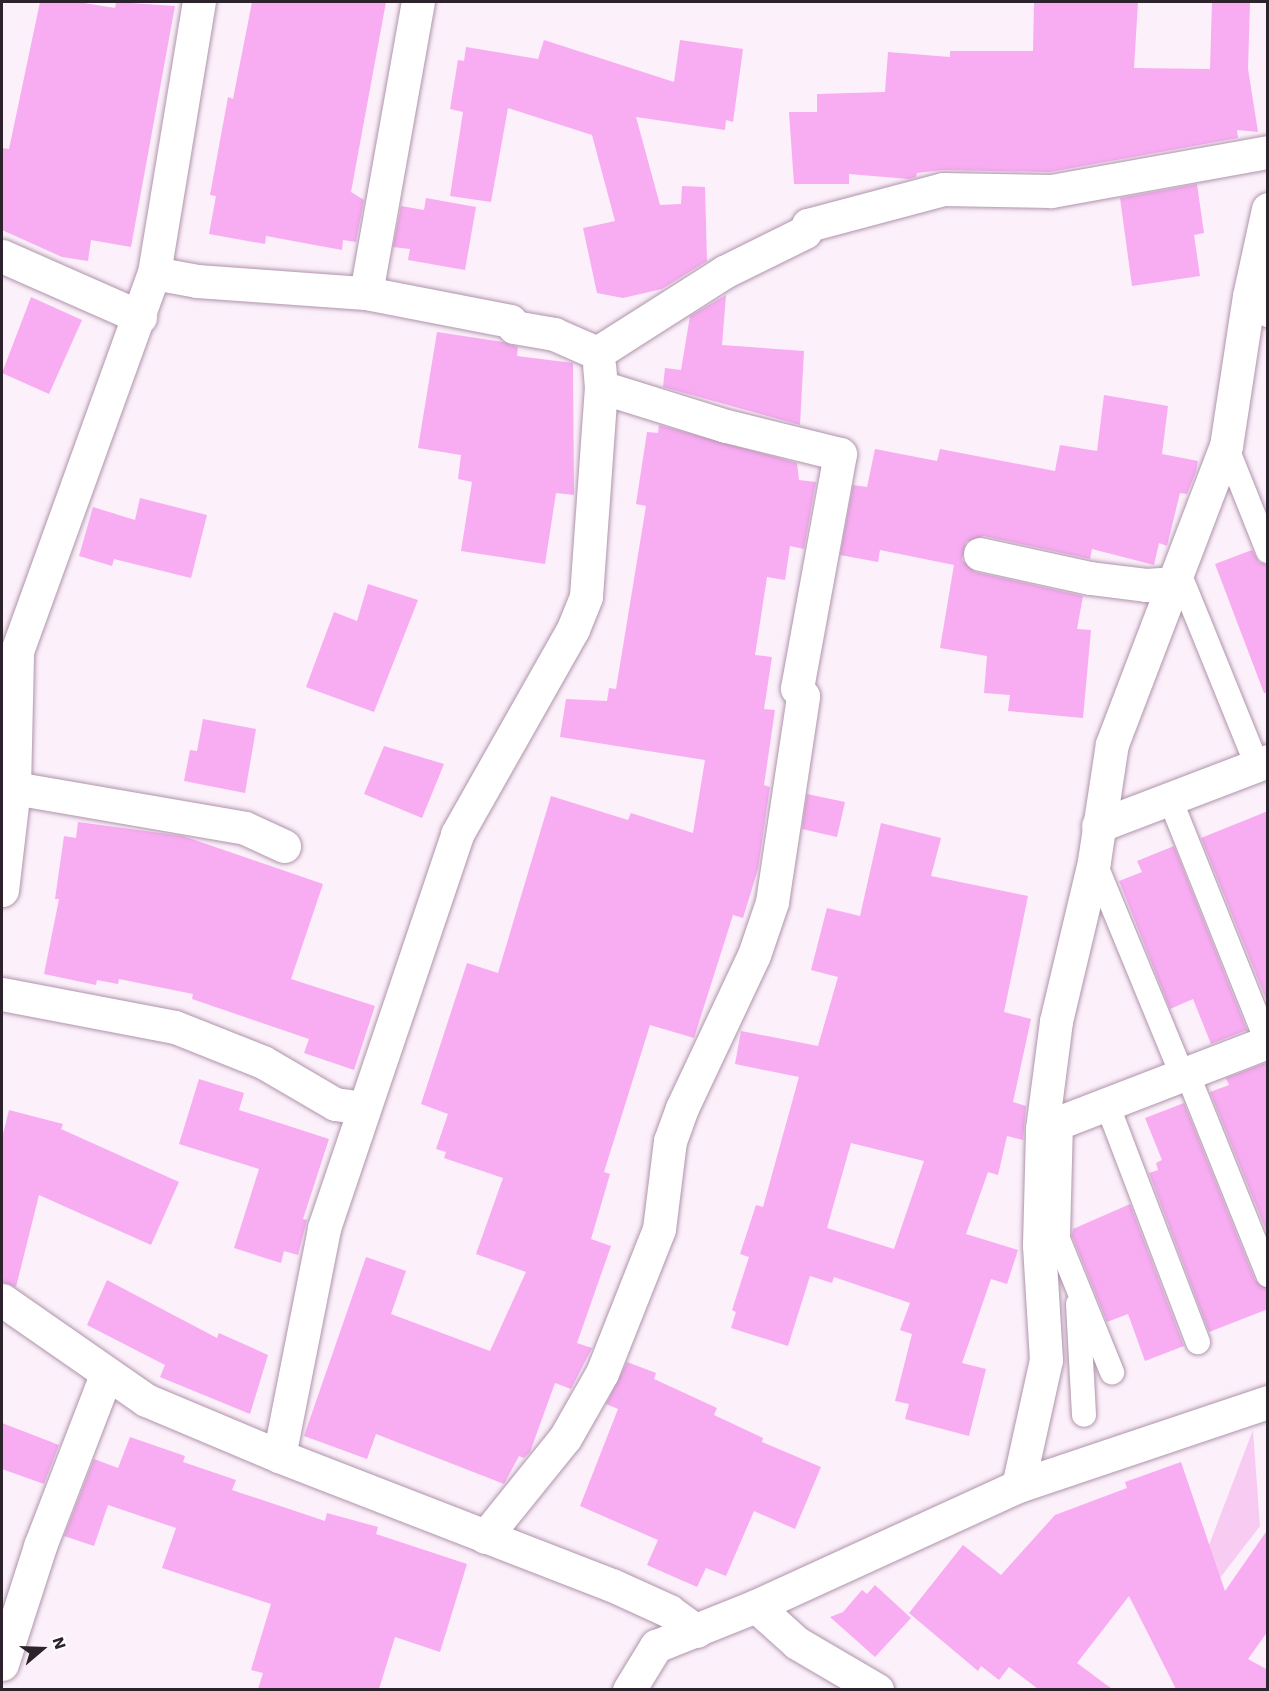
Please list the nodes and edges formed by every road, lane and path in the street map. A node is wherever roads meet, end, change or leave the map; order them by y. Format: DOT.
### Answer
graph roads {
  1 [pos="199,2"];
  2 [pos="418,2"];
  3 [pos="1268,152"];
  4 [pos="1268,209"];
  5 [pos="2,256"];
  6 [pos="154,273"];
  7 [pos="366,293"];
  8 [pos="1261,298"];
  9 [pos="140,317"];
  10 [pos="597,353"];
  11 [pos="601,387"];
  12 [pos="1226,446"];
  13 [pos="1268,551"];
  14 [pos="981,554"];
  15 [pos="1177,578"];
  16 [pos="9,650"];
  17 [pos="1264,765"];
  18 [pos="14,788"];
  19 [pos="1170,799"];
  20 [pos="1098,826"];
  21 [pos="284,846"];
  22 [pos="1094,861"];
  23 [pos="2,890"];
  24 [pos="2,994"];
  25 [pos="1267,1043"];
  26 [pos="1184,1074"];
  27 [pos="1107,1104"];
  28 [pos="363,1107"];
  29 [pos="1052,1125"];
  30 [pos="1268,1275"];
  31 [pos="1077,1283"];
  32 [pos="2,1300"];
  33 [pos="1198,1342"];
  34 [pos="1112,1372"];
  35 [pos="106,1375"];
  36 [pos="1268,1402"];
  37 [pos="1084,1415"];
  38 [pos="279,1456"];
  39 [pos="1018,1486"];
  40 [pos="485,1537"];
  41 [pos="756,1606"];
  42 [pos="697,1632"];
  43 [pos="2,1664"];
  44 [pos="629,1689"];
  45 [pos="877,1689"];
  1 -- 6 [label="street"];
  2 -- 7 [label="street"];
  3 -- 10 [label="street"];
  4 -- 8 [label="street"];
  5 -- 9 [label="street"];
  6 -- 7 [label="street"];
  6 -- 9 [label="street"];
  7 -- 10 [label="street"];
  8 -- 12 [label="street"];
  9 -- 16 [label="street"];
  10 -- 11 [label="street"];
  11 -- 28 [label="street"];
  11 -- 40 [label="street"];
  12 -- 13 [label="lane"];
  12 -- 15 [label="street"];
  14 -- 15 [label="street"];
  15 -- 17 [label="lane"];
  15 -- 20 [label="street"];
  16 -- 18 [label="street"];
  17 -- 19 [label="street"];
  18 -- 21 [label="street"];
  18 -- 23 [label="street"];
  19 -- 20 [label="street"];
  19 -- 25 [label="lane"];
  20 -- 22 [label="street"];
  22 -- 26 [label="lane"];
  22 -- 29 [label="street"];
  24 -- 28 [label="street"];
  25 -- 26 [label="street"];
  26 -- 27 [label="street"];
  26 -- 30 [label="lane"];
  27 -- 29 [label="street"];
  27 -- 33 [label="lane"];
  28 -- 38 [label="street"];
  29 -- 31 [label="lane"];
  29 -- 39 [label="street"];
  31 -- 34 [label="lane"];
  31 -- 37 [label="lane"];
  32 -- 35 [label="street"];
  35 -- 38 [label="street"];
  35 -- 43 [label="street"];
  36 -- 39 [label="street"];
  38 -- 40 [label="street"];
  39 -- 41 [label="street"];
  40 -- 42 [label="street"];
  41 -- 42 [label="street"];
  41 -- 45 [label="street"];
  42 -- 44 [label="street"];
}
